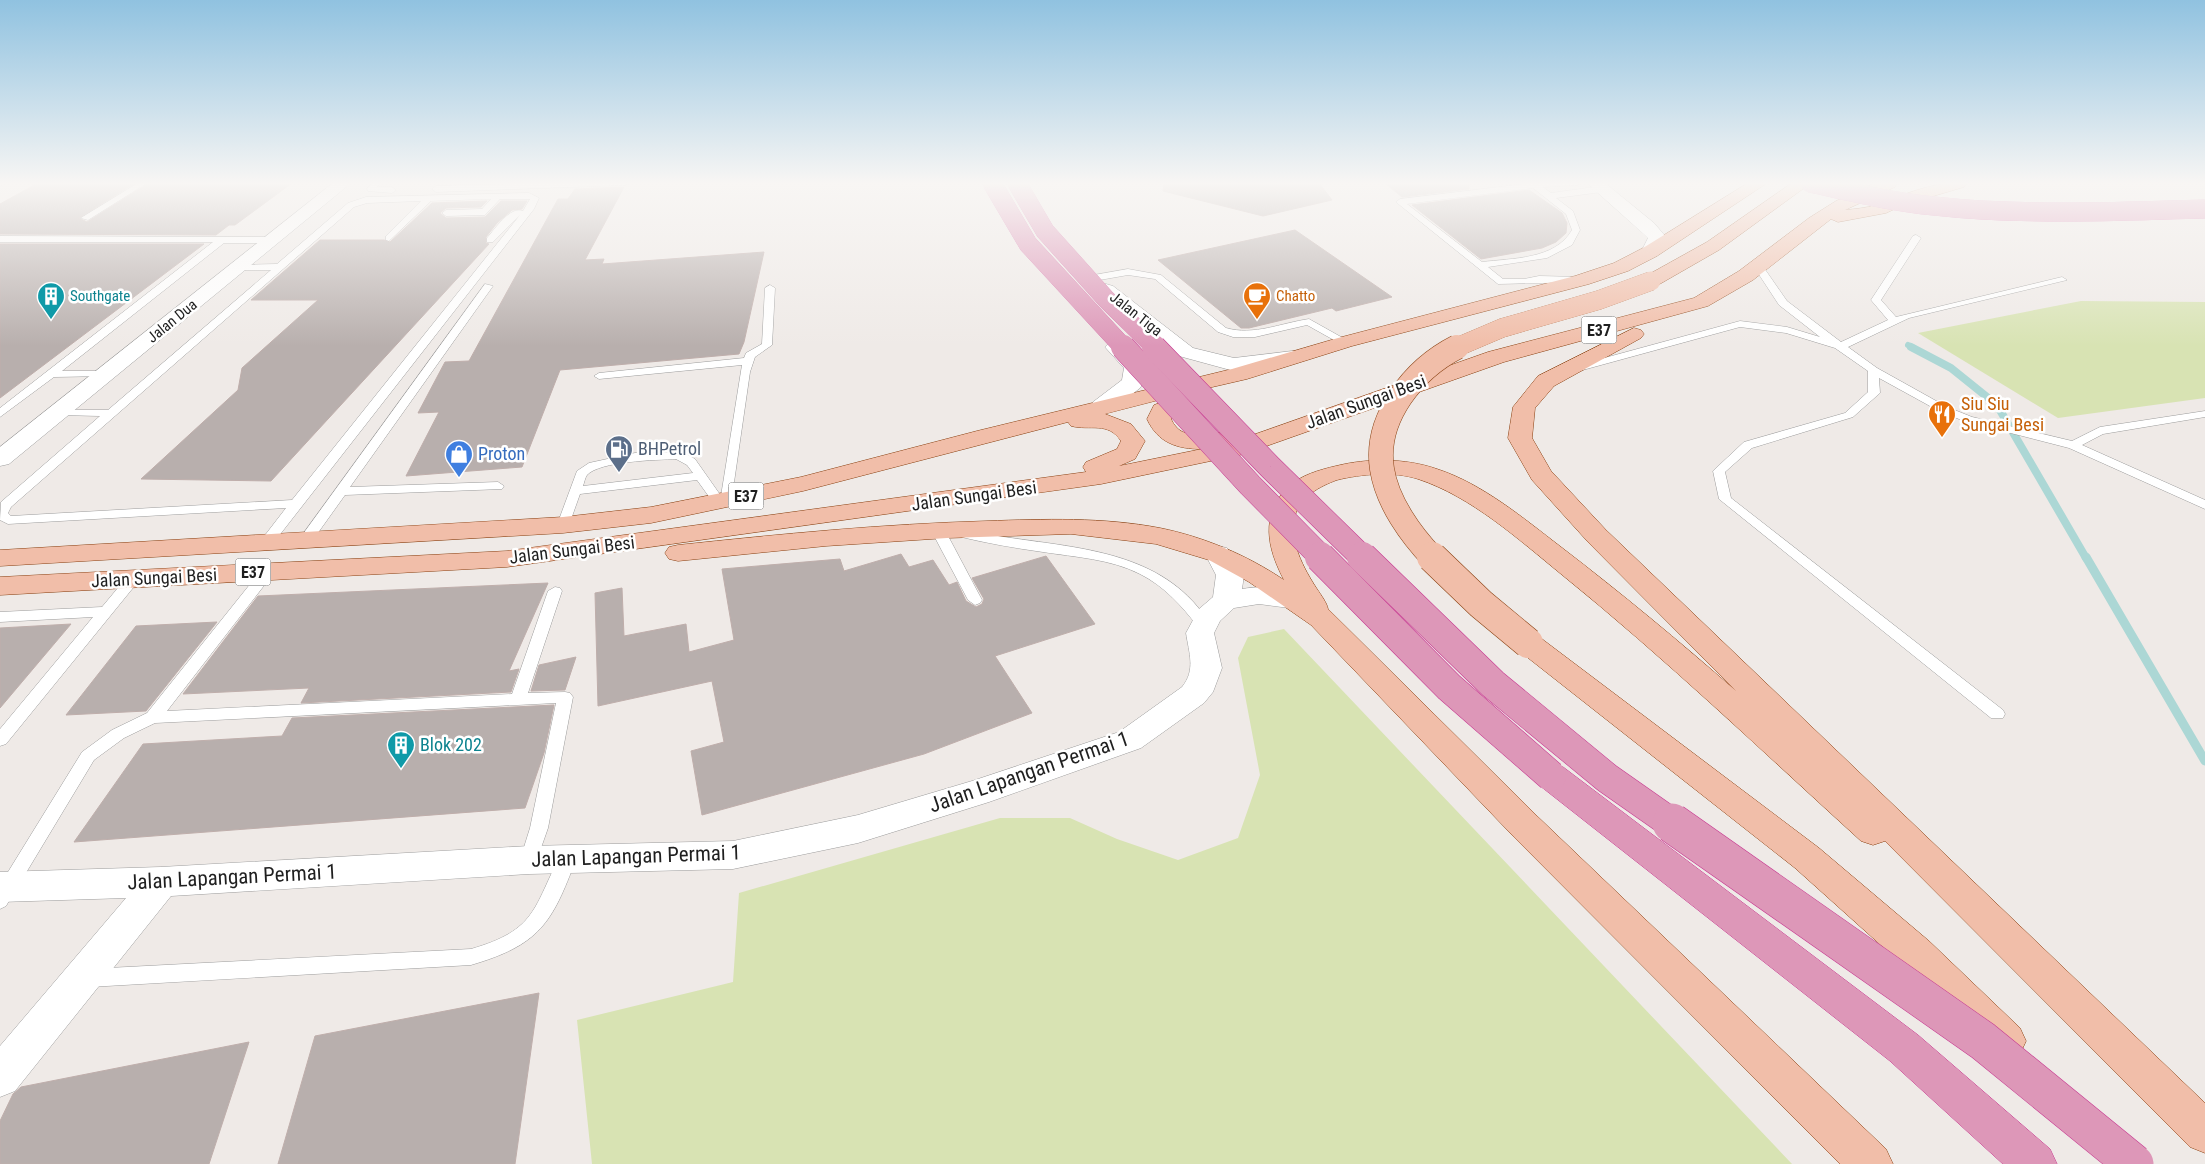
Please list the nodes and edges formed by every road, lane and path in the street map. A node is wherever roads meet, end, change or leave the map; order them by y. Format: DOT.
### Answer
graph roads {
  1 [pos="275,237"];
  2 [pos="313,237"];
  3 [pos="492,237"];
  4 [pos="506,237"];
  5 [pos="1018,237"];
  6 [pos="1024,237"];
  7 [pos="1051,237"];
  8 [pos="1061,237"];
  9 [pos="1445,237"];
  10 [pos="1572,237"];
  11 [pos="1657,237"];
  12 [pos="1673,237"];
  13 [pos="1725,237"];
  14 [pos="1797,237"];
  15 [pos="1916,238"];
  16 [pos="0,240"];
  17 [pos="222,240"];
  18 [pos="272,240"];
  19 [pos="490,240"];
  20 [pos="1650,252"];
  21 [pos="1480,265"];
  22 [pos="239,267"];
  23 [pos="277,267"];
  24 [pos="1759,267"];
  25 [pos="1094,278"];
  26 [pos="1582,280"];
  27 [pos="2062,280"];
  28 [pos="488,286"];
  29 [pos="770,288"];
  30 [pos="1701,302"];
  31 [pos="1473,310"];
  32 [pos="1895,321"];
  33 [pos="1345,342"];
  34 [pos="1841,346"];
  35 [pos="1294,357"];
  36 [pos="748,361"];
  37 [pos="1873,370"];
  38 [pos="1561,372"];
  39 [pos="51,374"];
  40 [pos="106,374"];
  41 [pos="599,376"];
  42 [pos="1383,395"];
  43 [pos="1101,407"];
  44 [pos="58,412"];
  45 [pos="111,413"];
  46 [pos="0,414"];
  47 [pos="2205,414"];
  48 [pos="2073,446"];
  49 [pos="0,459"];
  50 [pos="894,461"];
  51 [pos="701,476"];
  52 [pos="498,486"];
  53 [pos="340,491"];
  54 [pos="575,491"];
  55 [pos="723,501"];
  56 [pos="296,504"];
  57 [pos="2205,505"];
  58 [pos="896,507"];
  59 [pos="563,525"];
  60 [pos="943,531"];
  61 [pos="305,541"];
  62 [pos="266,543"];
  63 [pos="1218,554"];
  64 [pos="0,558"];
  65 [pos="507,559"];
  66 [pos="268,571"];
  67 [pos="132,580"];
  68 [pos="0,586"];
  69 [pos="555,591"];
  70 [pos="975,600"];
  71 [pos="1226,600"];
  72 [pos="1309,609"];
  73 [pos="105,612"];
  74 [pos="0,617"];
  75 [pos="1203,624"];
  76 [pos="518,699"];
  77 [pos="1997,714"];
  78 [pos="153,717"];
  79 [pos="0,740"];
  80 [pos="567,859"];
  81 [pos="529,860"];
  82 [pos="161,882"];
  83 [pos="2,892"];
  84 [pos="82,978"];
  85 [pos="2140,1067"];
  86 [pos="0,1077"];
  87 [pos="2205,1132"];
  88 [pos="1871,1164"];
  89 [pos="2035,1164"];
  90 [pos="2126,1164"];
  91 [pos="2134,1164"];
  1 -- 18 [label="street, Jalan Dua"];
  2 -- 23 [label="lane"];
  3 -- 19 [label="lane"];
  4 -- 56 [label="lane"];
  5 -- 43 [label="street, Jalan Tiga"];
  6 -- 89 [label="highway, bridge"];
  7 -- 91 [label="highway, bridge"];
  8 -- 25 [label="street, Jalan Tiga"];
  9 -- 21 [label="lane"];
  10 -- 21 [label="lane"];
  11 -- 20 [label="street"];
  12 -- 20 [label="main road, Jalan Sungai Besi / E37"];
  13 -- 90 [label="main road, bridge"];
  14 -- 24 [label="main road, Jalan Sungai Besi / E37"];
  15 -- 32 [label="lane"];
  16 -- 17 [label="lane"];
  17 -- 18 [label="lane"];
  17 -- 39 [label="lane"];
  18 -- 22 [label="street, Jalan Dua"];
  20 -- 26 [label="main road, Jalan Sungai Besi / E37"];
  21 -- 26 [label="lane"];
  22 -- 23 [label="lane"];
  22 -- 40 [label="street, Jalan Dua"];
  23 -- 45 [label="lane"];
  24 -- 30 [label="main road, Jalan Sungai Besi / E37"];
  24 -- 34 [label="lane"];
  25 -- 33 [label="lane"];
  25 -- 35 [label="street, Jalan Tiga"];
  26 -- 31 [label="main road, Jalan Sungai Besi / E37"];
  27 -- 32 [label="lane"];
  28 -- 53 [label="lane"];
  29 -- 36 [label="lane"];
  30 -- 38 [label="main road"];
  30 -- 42 [label="main road, Jalan Sungai Besi / E37"];
  31 -- 33 [label="main road, Jalan Sungai Besi / E37"];
  31 -- 42 [label="main road"];
  32 -- 34 [label="lane"];
  33 -- 35 [label="main road, Jalan Sungai Besi / E37"];
  34 -- 37 [label="lane"];
  34 -- 38 [label="lane"];
  35 -- 43 [label="main road, Jalan Sungai Besi / E37"];
  36 -- 41 [label="lane"];
  36 -- 55 [label="lane"];
  37 -- 48 [label="lane"];
  37 -- 77 [label="lane"];
  38 -- 85 [label="main road"];
  39 -- 40 [label="lane"];
  39 -- 46 [label="lane"];
  40 -- 44 [label="street, Jalan Dua"];
  42 -- 58 [label="main road, Jalan Sungai Besi / E37"];
  43 -- 50 [label="main road, Jalan Sungai Besi / E37"];
  44 -- 45 [label="lane"];
  44 -- 49 [label="street, Jalan Dua"];
  45 -- 56 [label="lane"];
  47 -- 48 [label="lane"];
  48 -- 57 [label="lane"];
  50 -- 55 [label="main road, Jalan Sungai Besi / E37"];
  50 -- 58 [label="main road"];
  51 -- 54 [label="lane"];
  51 -- 54 [label="lane"];
  51 -- 55 [label="lane"];
  52 -- 53 [label="lane"];
  53 -- 61 [label="lane"];
  54 -- 59 [label="lane"];
  55 -- 59 [label="main road, Jalan Sungai Besi / E37"];
  56 -- 62 [label="lane"];
  58 -- 65 [label="main road, Jalan Sungai Besi / E37"];
  59 -- 61 [label="main road, Jalan Sungai Besi / E37"];
  60 -- 63 [label="main road"];
  60 -- 65 [label="main road"];
  60 -- 70 [label="lane"];
  60 -- 75 [label="lane"];
  61 -- 62 [label="main road, Jalan Sungai Besi / E37"];
  62 -- 64 [label="main road, Jalan Sungai Besi / E37"];
  63 -- 71 [label="street"];
  63 -- 72 [label="main road"];
  65 -- 66 [label="main road, Jalan Sungai Besi / E37"];
  66 -- 67 [label="main road, Jalan Sungai Besi / E37"];
  66 -- 78 [label="lane"];
  67 -- 68 [label="main road, Jalan Sungai Besi / E37"];
  67 -- 73 [label="lane"];
  69 -- 76 [label="lane"];
  71 -- 72 [label="street"];
  71 -- 75 [label="street"];
  72 -- 85 [label="main road"];
  72 -- 88 [label="main road"];
  73 -- 74 [label="lane"];
  73 -- 79 [label="lane"];
  75 -- 80 [label="street, Jalan Lapangan Permai 1"];
  76 -- 78 [label="lane"];
  76 -- 81 [label="lane"];
  78 -- 83 [label="lane"];
  80 -- 81 [label="street, Jalan Lapangan Permai 1"];
  80 -- 84 [label="lane"];
  81 -- 82 [label="street, Jalan Lapangan Permai 1"];
  82 -- 83 [label="street, Jalan Lapangan Permai 1"];
  82 -- 84 [label="street"];
  84 -- 86 [label="street"];
  85 -- 87 [label="main road"];
}
